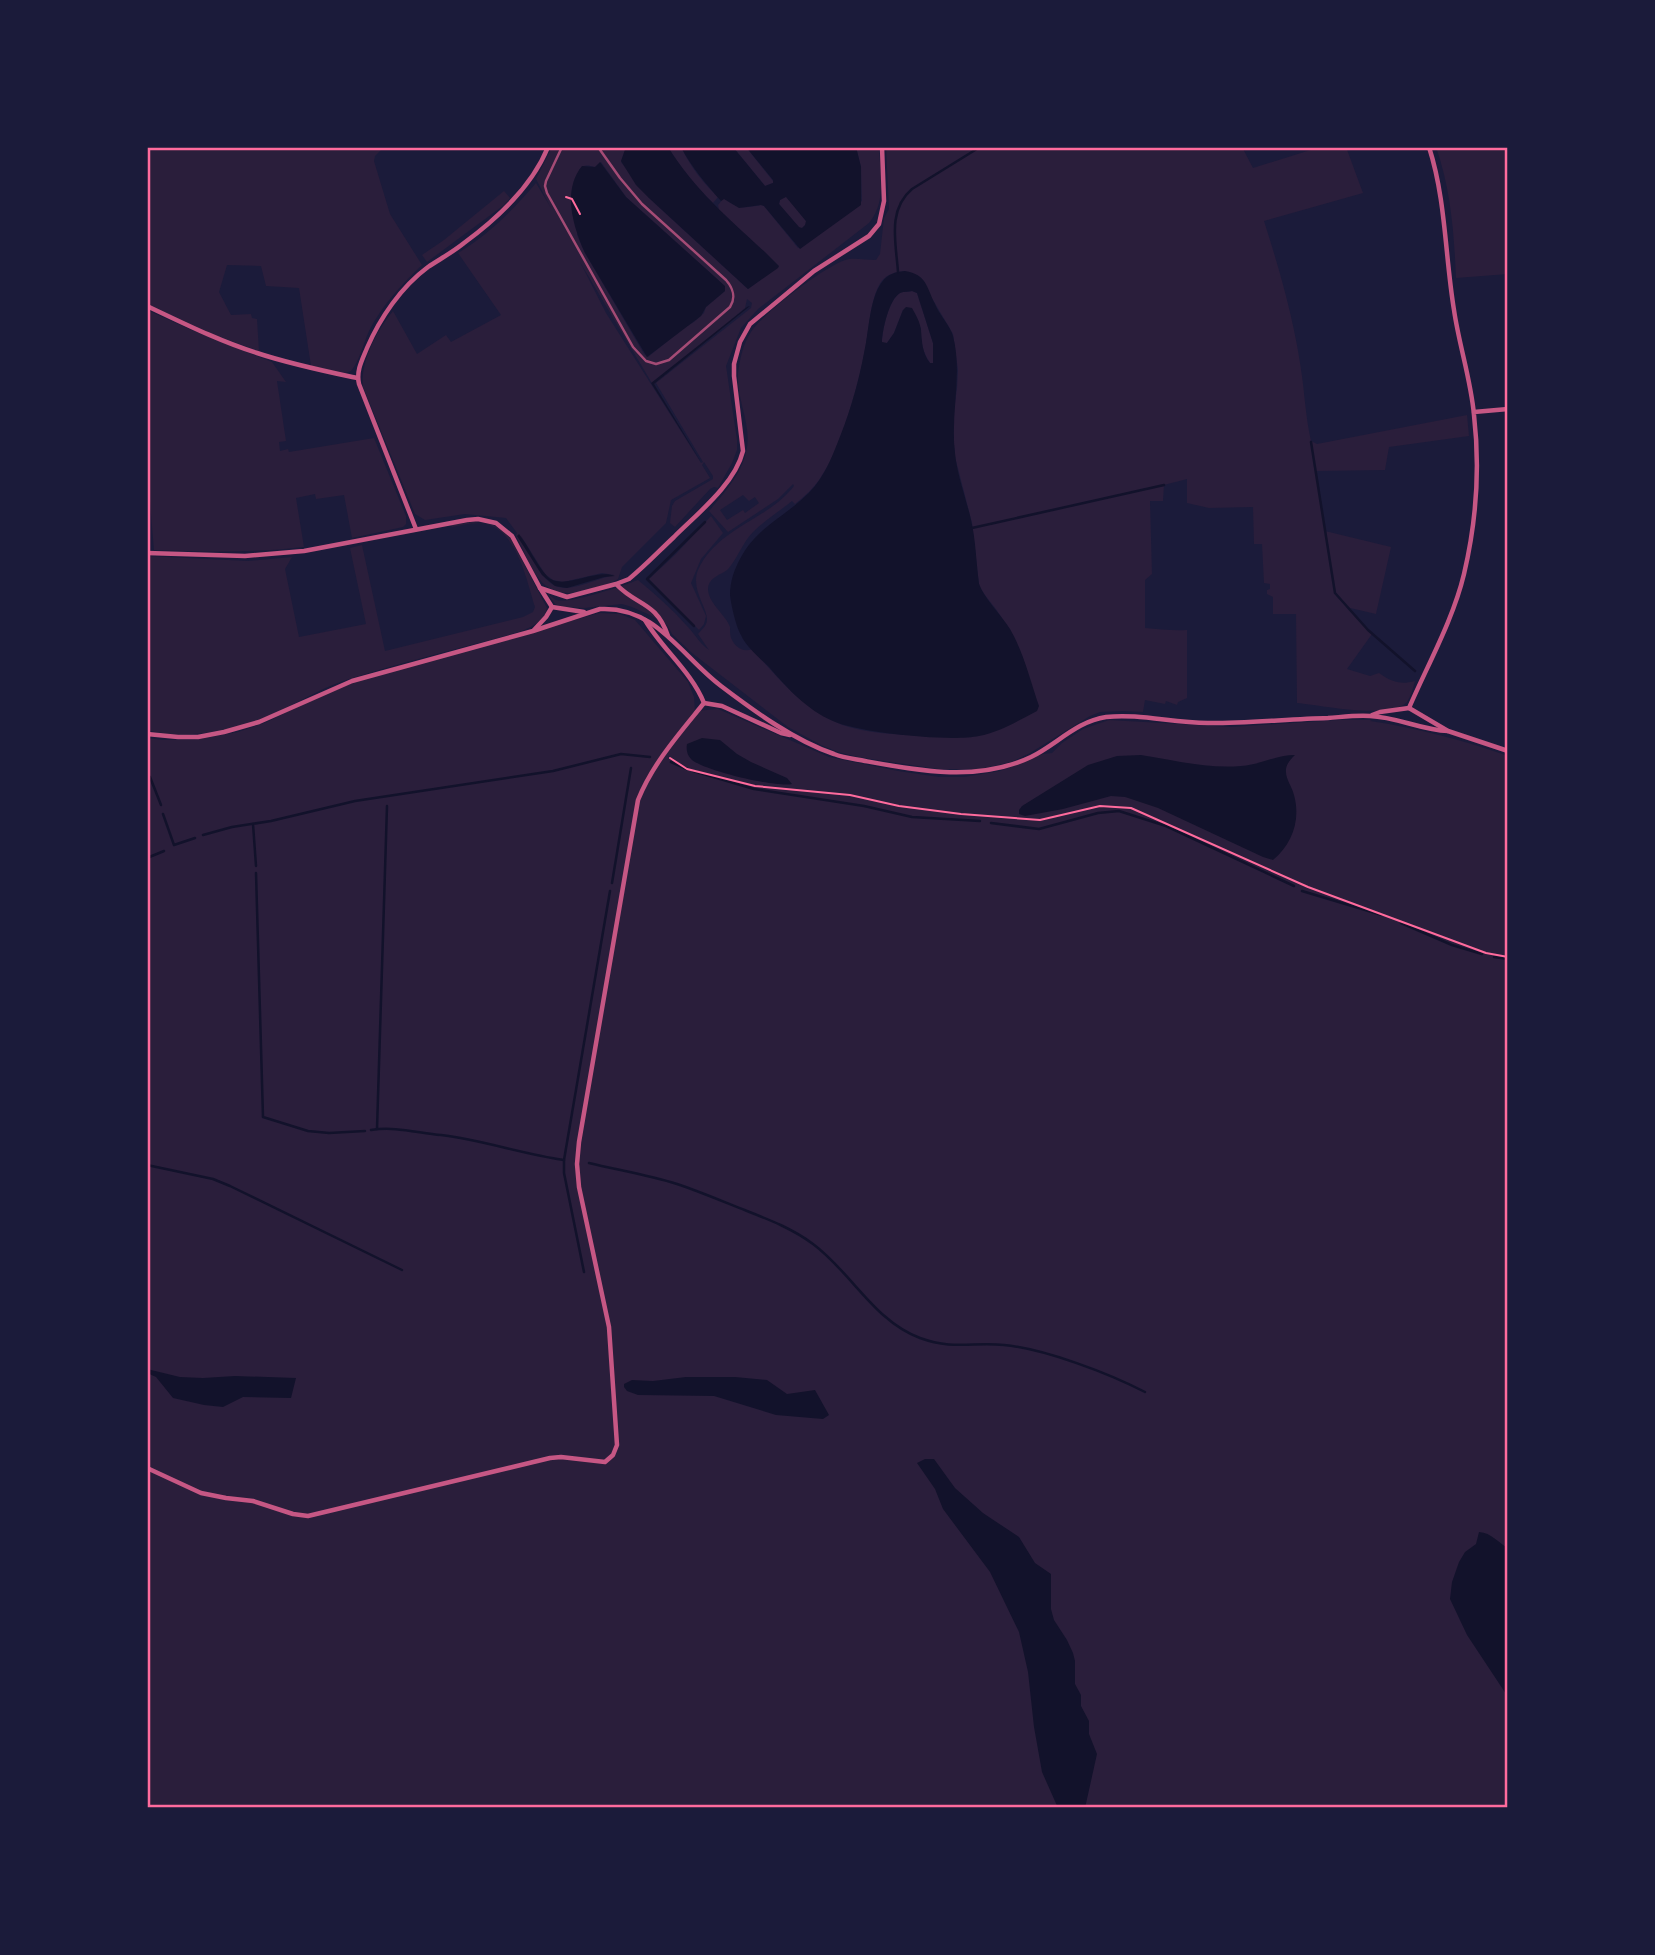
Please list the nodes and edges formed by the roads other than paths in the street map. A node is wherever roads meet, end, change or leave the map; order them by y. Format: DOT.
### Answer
graph roads {
  1 [pos="548,147"];
  2 [pos="882,147"];
  3 [pos="1429,147"];
  4 [pos="147,306"];
  5 [pos="357,378"];
  6 [pos="1508,409"];
  7 [pos="1474,412"];
  8 [pos="416,529"];
  9 [pos="147,552"];
  10 [pos="617,584"];
  11 [pos="540,588"];
  12 [pos="552,607"];
  13 [pos="589,612"];
  14 [pos="644,618"];
  15 [pos="533,631"];
  16 [pos="669,637"];
  17 [pos="704,703"];
  18 [pos="1409,708"];
  19 [pos="1371,716"];
  20 [pos="1448,731"];
  21 [pos="147,734"];
  22 [pos="794,736"];
  23 [pos="1508,751"];
  24 [pos="147,1468"];
  1 -- 5 [label="street"];
  2 -- 10 [label="street"];
  3 -- 7 [label="street"];
  4 -- 5 [label="street"];
  5 -- 8 [label="street"];
  6 -- 7 [label="street"];
  7 -- 18 [label="street"];
  8 -- 9 [label="street"];
  8 -- 11 [label="street"];
  10 -- 11 [label="street"];
  10 -- 16 [label="street"];
  11 -- 12 [label="street"];
  12 -- 13 [label="street"];
  12 -- 15 [label="street"];
  13 -- 14 [label="street"];
  13 -- 15 [label="street"];
  14 -- 16 [label="street"];
  14 -- 17 [label="street"];
  15 -- 21 [label="street"];
  16 -- 22 [label="street"];
  17 -- 22 [label="street"];
  17 -- 24 [label="street"];
  18 -- 19 [label="street"];
  18 -- 20 [label="street"];
  19 -- 20 [label="street"];
  19 -- 22 [label="street"];
  20 -- 23 [label="street"];
}
